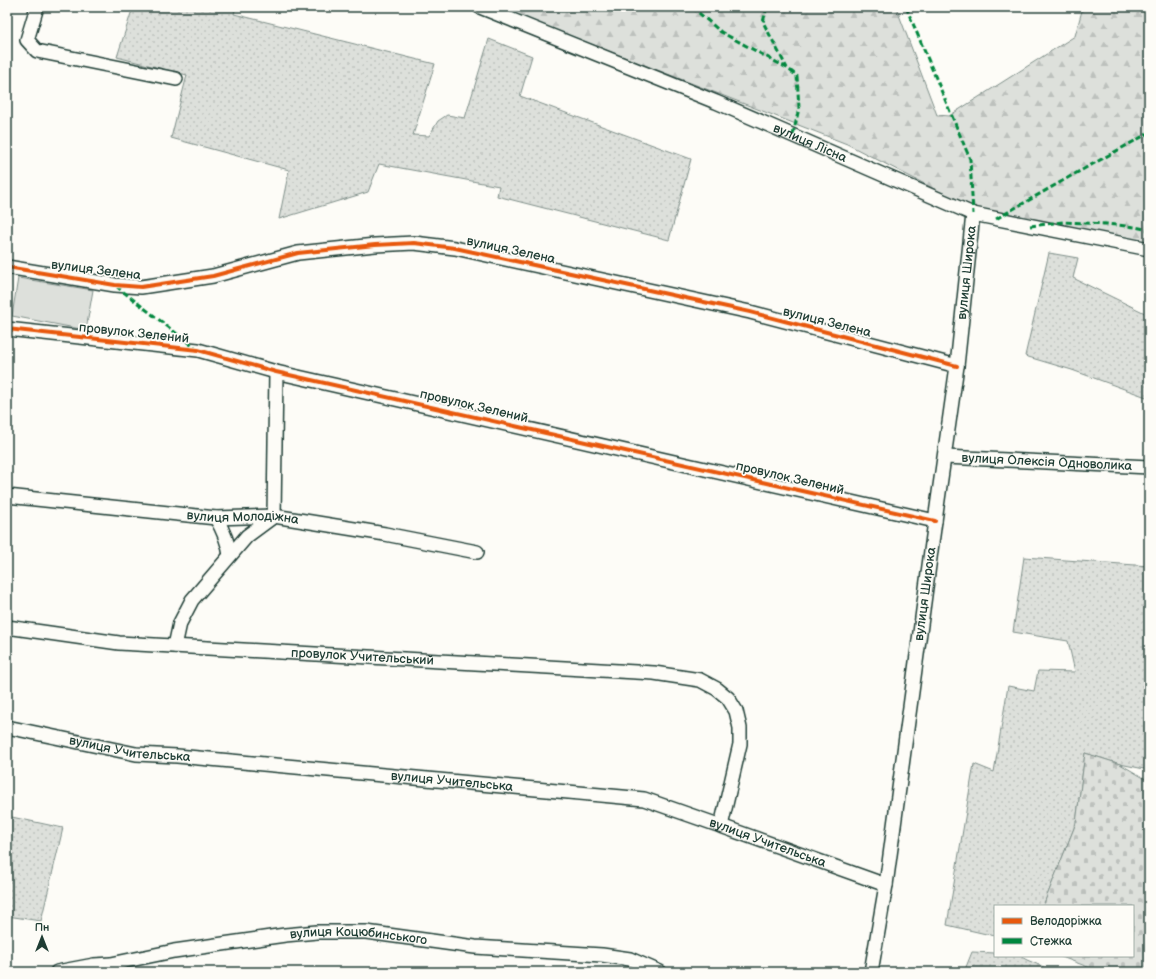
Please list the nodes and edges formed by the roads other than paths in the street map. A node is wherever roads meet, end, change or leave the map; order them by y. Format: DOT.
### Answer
graph roads {
  1 [pos="37,7"];
  2 [pos="480,7"];
  3 [pos="176,79"];
  4 [pos="973,214"];
  5 [pos="1149,249"];
  6 [pos="7,267"];
  7 [pos="7,329"];
  8 [pos="957,366"];
  9 [pos="276,372"];
  10 [pos="944,457"];
  11 [pos="1149,467"];
  12 [pos="7,496"];
  13 [pos="274,516"];
  14 [pos="216,518"];
  15 [pos="935,521"];
  16 [pos="477,552"];
  17 [pos="230,555"];
  18 [pos="7,627"];
  19 [pos="175,646"];
  20 [pos="7,727"];
  21 [pos="721,826"];
  22 [pos="886,885"];
  23 [pos="57,972"];
  24 [pos="660,972"];
  25 [pos="871,972"];
  1 -- 3 [label="street"];
  2 -- 4 [label="street, вулиця Лісна"];
  4 -- 5 [label="street, вулиця Лісна"];
  4 -- 8 [label="street, вулиця Широка"];
  6 -- 8 [label="street, вулиця Зелена"];
  7 -- 9 [label="street, провулок Зелений"];
  8 -- 10 [label="street, вулиця Широка"];
  9 -- 13 [label="street"];
  9 -- 15 [label="street, провулок Зелений"];
  10 -- 11 [label="street, вулиця Олексія Одноволика"];
  10 -- 15 [label="street, вулиця Широка"];
  12 -- 14 [label="street, вулиця Молодіжна"];
  13 -- 14 [label="street, вулиця Молодіжна"];
  13 -- 16 [label="street, вулиця Молодіжна"];
  13 -- 17 [label="street"];
  14 -- 17 [label="street"];
  15 -- 22 [label="street, вулиця Широка"];
  17 -- 19 [label="street"];
  18 -- 19 [label="street, провулок Учительський"];
  19 -- 21 [label="street, провулок Учительський"];
  20 -- 21 [label="street, вулиця Учительська"];
  21 -- 22 [label="street, вулиця Учительська"];
  22 -- 25 [label="street, вулиця Широка"];
  23 -- 24 [label="street, вулиця Коцюбинського"];
}
